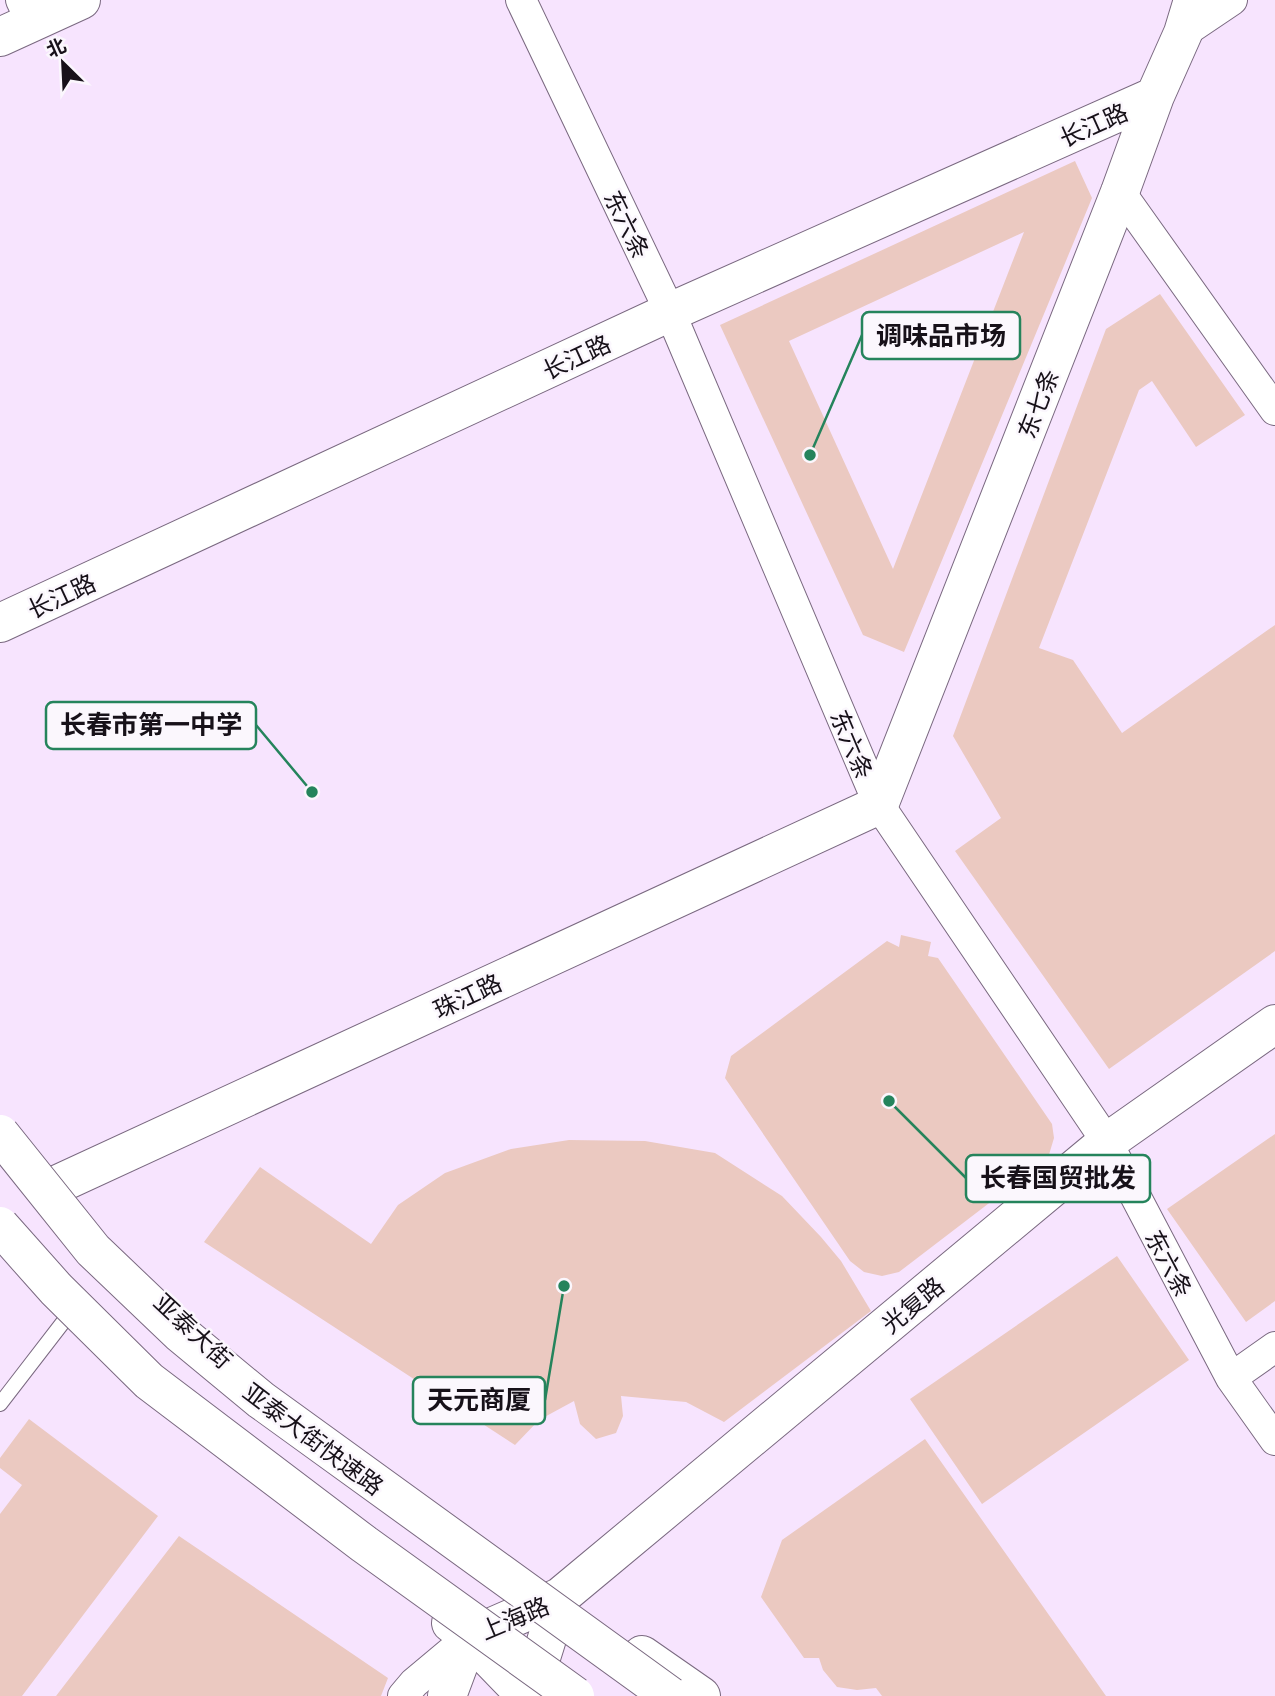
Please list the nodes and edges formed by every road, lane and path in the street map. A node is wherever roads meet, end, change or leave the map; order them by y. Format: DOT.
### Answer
graph roads {
  1 [pos="81,0"];
  2 [pos="522,0"];
  3 [pos="1232,0"];
  4 [pos="1188,16"];
  5 [pos="18,20"];
  6 [pos="1155,96"];
  7 [pos="1120,192"];
  8 [pos="670,312"];
  9 [pos="1275,410"];
  10 [pos="0,623"];
  11 [pos="879,805"];
  12 [pos="1275,1024"];
  13 [pos="0,1117"];
  14 [pos="0,1134"];
  15 [pos="1107,1142"];
  16 [pos="54,1186"];
  17 [pos="0,1226"];
  18 [pos="0,1250"];
  19 [pos="64,1321"];
  20 [pos="1275,1347"];
  21 [pos="1231,1378"];
  22 [pos="0,1404"];
  23 [pos="1275,1440"];
  24 [pos="560,1597"];
  25 [pos="469,1637"];
  26 [pos="402,1696"];
  27 [pos="447,1696"];
  28 [pos="528,1696"];
  29 [pos="575,1696"];
  30 [pos="670,1696"];
  31 [pos="701,1696"];
  1 -- 5 [label="main road"];
  2 -- 8 [label="street, 东六条"];
  3 -- 4 [label="street"];
  4 -- 6 [label="main road, 东七条"];
  6 -- 7 [label="main road, 东七条"];
  6 -- 8 [label="main road, 长江路"];
  7 -- 9 [label="street"];
  7 -- 11 [label="main road, 东七条"];
  8 -- 10 [label="main road, 长江路"];
  8 -- 11 [label="street, 东六条"];
  11 -- 15 [label="street, 东六条"];
  11 -- 16 [label="main road, 珠江路"];
  12 -- 15 [label="main road, 光复路"];
  13 -- 16 [label="main road, 亚泰大街"];
  14 -- 30 [label="main road, 亚泰大街快速路, bridge"];
  15 -- 21 [label="street, 东六条"];
  15 -- 24 [label="main road, 光复路"];
  16 -- 24 [label="main road, 亚泰大街"];
  17 -- 29 [label="main road, bridge"];
  18 -- 19 [label="main road"];
  19 -- 22 [label="lane"];
  19 -- 25 [label="main road"];
  20 -- 21 [label="street"];
  21 -- 23 [label="street, 东六条"];
  24 -- 25 [label="main road, 上海路"];
  24 -- 28 [label="main road, 上海路"];
  24 -- 31 [label="main road, 亚泰大街"];
  25 -- 26 [label="street"];
  25 -- 27 [label="main road, 上海路"];
  25 -- 28 [label="main road"];
}
